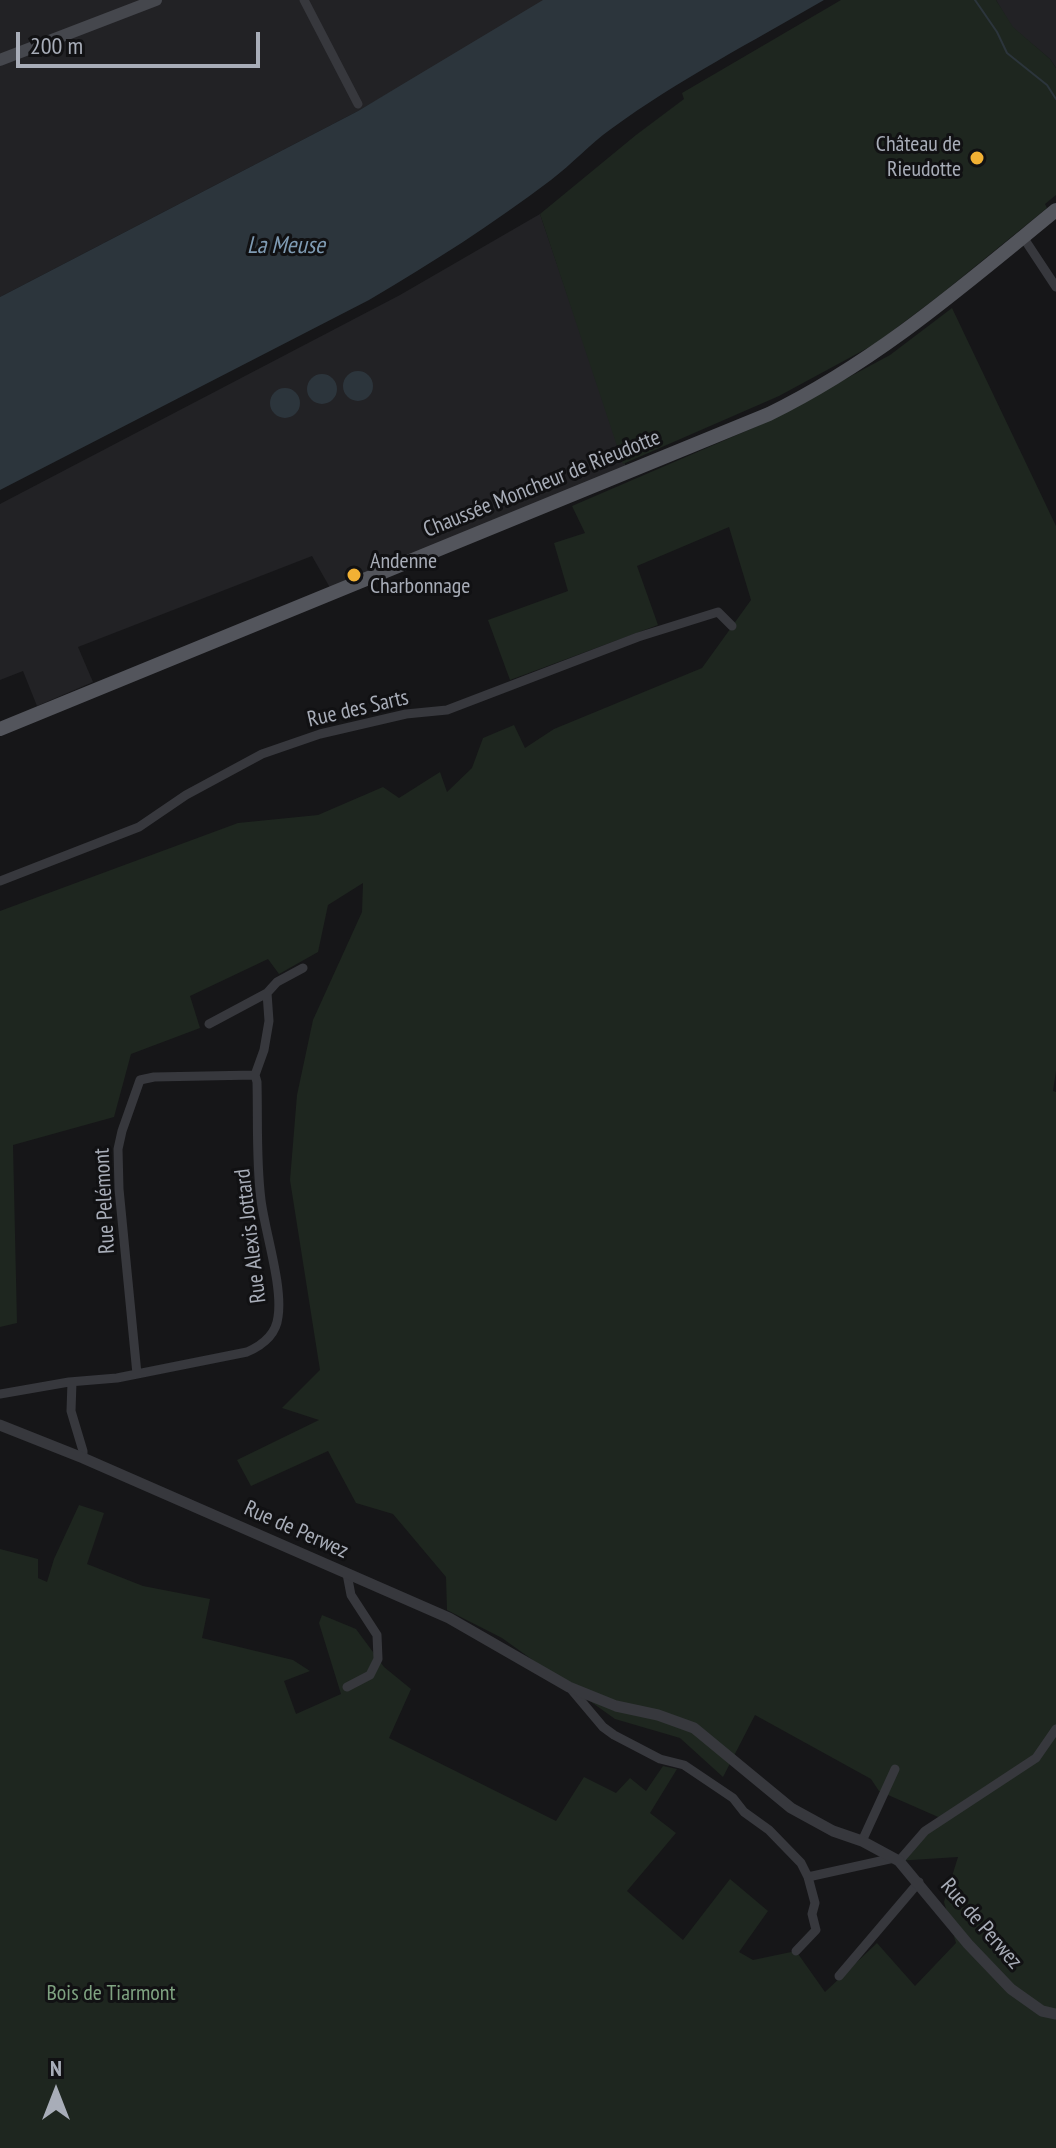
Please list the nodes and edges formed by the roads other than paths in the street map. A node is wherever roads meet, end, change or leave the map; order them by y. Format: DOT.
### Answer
graph roads {
  1 [pos="156,0"];
  2 [pos="304,0"];
  3 [pos="0,60"];
  4 [pos="358,104"];
  5 [pos="1056,210"];
  6 [pos="1023,237"];
  7 [pos="1056,287"];
  8 [pos="732,626"];
  9 [pos="0,729"];
  10 [pos="0,881"];
  11 [pos="303,968"];
  12 [pos="267,993"];
  13 [pos="209,1024"];
  14 [pos="255,1075"];
  15 [pos="137,1374"];
  16 [pos="72,1382"];
  17 [pos="0,1394"];
  18 [pos="0,1425"];
  19 [pos="83,1458"];
  20 [pos="347,1574"];
  21 [pos="347,1687"];
  22 [pos="569,1687"];
  23 [pos="1056,1729"];
  24 [pos="895,1769"];
  25 [pos="862,1841"];
  26 [pos="897,1859"];
  27 [pos="808,1877"];
  28 [pos="919,1882"];
  29 [pos="796,1951"];
  30 [pos="839,1976"];
  31 [pos="1056,2012"];
  1 -- 3 [label="main road"];
  2 -- 4 [label="street"];
  5 -- 6 [label="main road, Chaussée Moncheur de Rieudotte"];
  6 -- 7 [label="street"];
  6 -- 9 [label="main road, Chaussée Moncheur de Rieudotte"];
  8 -- 10 [label="street, Rue des Sarts"];
  11 -- 12 [label="street"];
  12 -- 13 [label="street"];
  12 -- 14 [label="street, Rue Alexis Jottard"];
  14 -- 15 [label="street, Rue Alexis Jottard"];
  14 -- 15 [label="street, Rue Pelémont"];
  15 -- 16 [label="street"];
  16 -- 17 [label="street"];
  16 -- 19 [label="street"];
  18 -- 19 [label="street, Rue de Perwez"];
  19 -- 20 [label="street, Rue de Perwez"];
  20 -- 21 [label="street"];
  20 -- 22 [label="street, Rue de Perwez"];
  22 -- 25 [label="street, Rue de Perwez"];
  22 -- 27 [label="street, Rue de Perwez"];
  23 -- 26 [label="street"];
  24 -- 25 [label="street"];
  25 -- 26 [label="street, Rue de Perwez"];
  26 -- 27 [label="street"];
  26 -- 28 [label="street, Rue de Perwez"];
  27 -- 29 [label="street"];
  28 -- 30 [label="street"];
  28 -- 31 [label="street, Rue de Perwez"];
}
